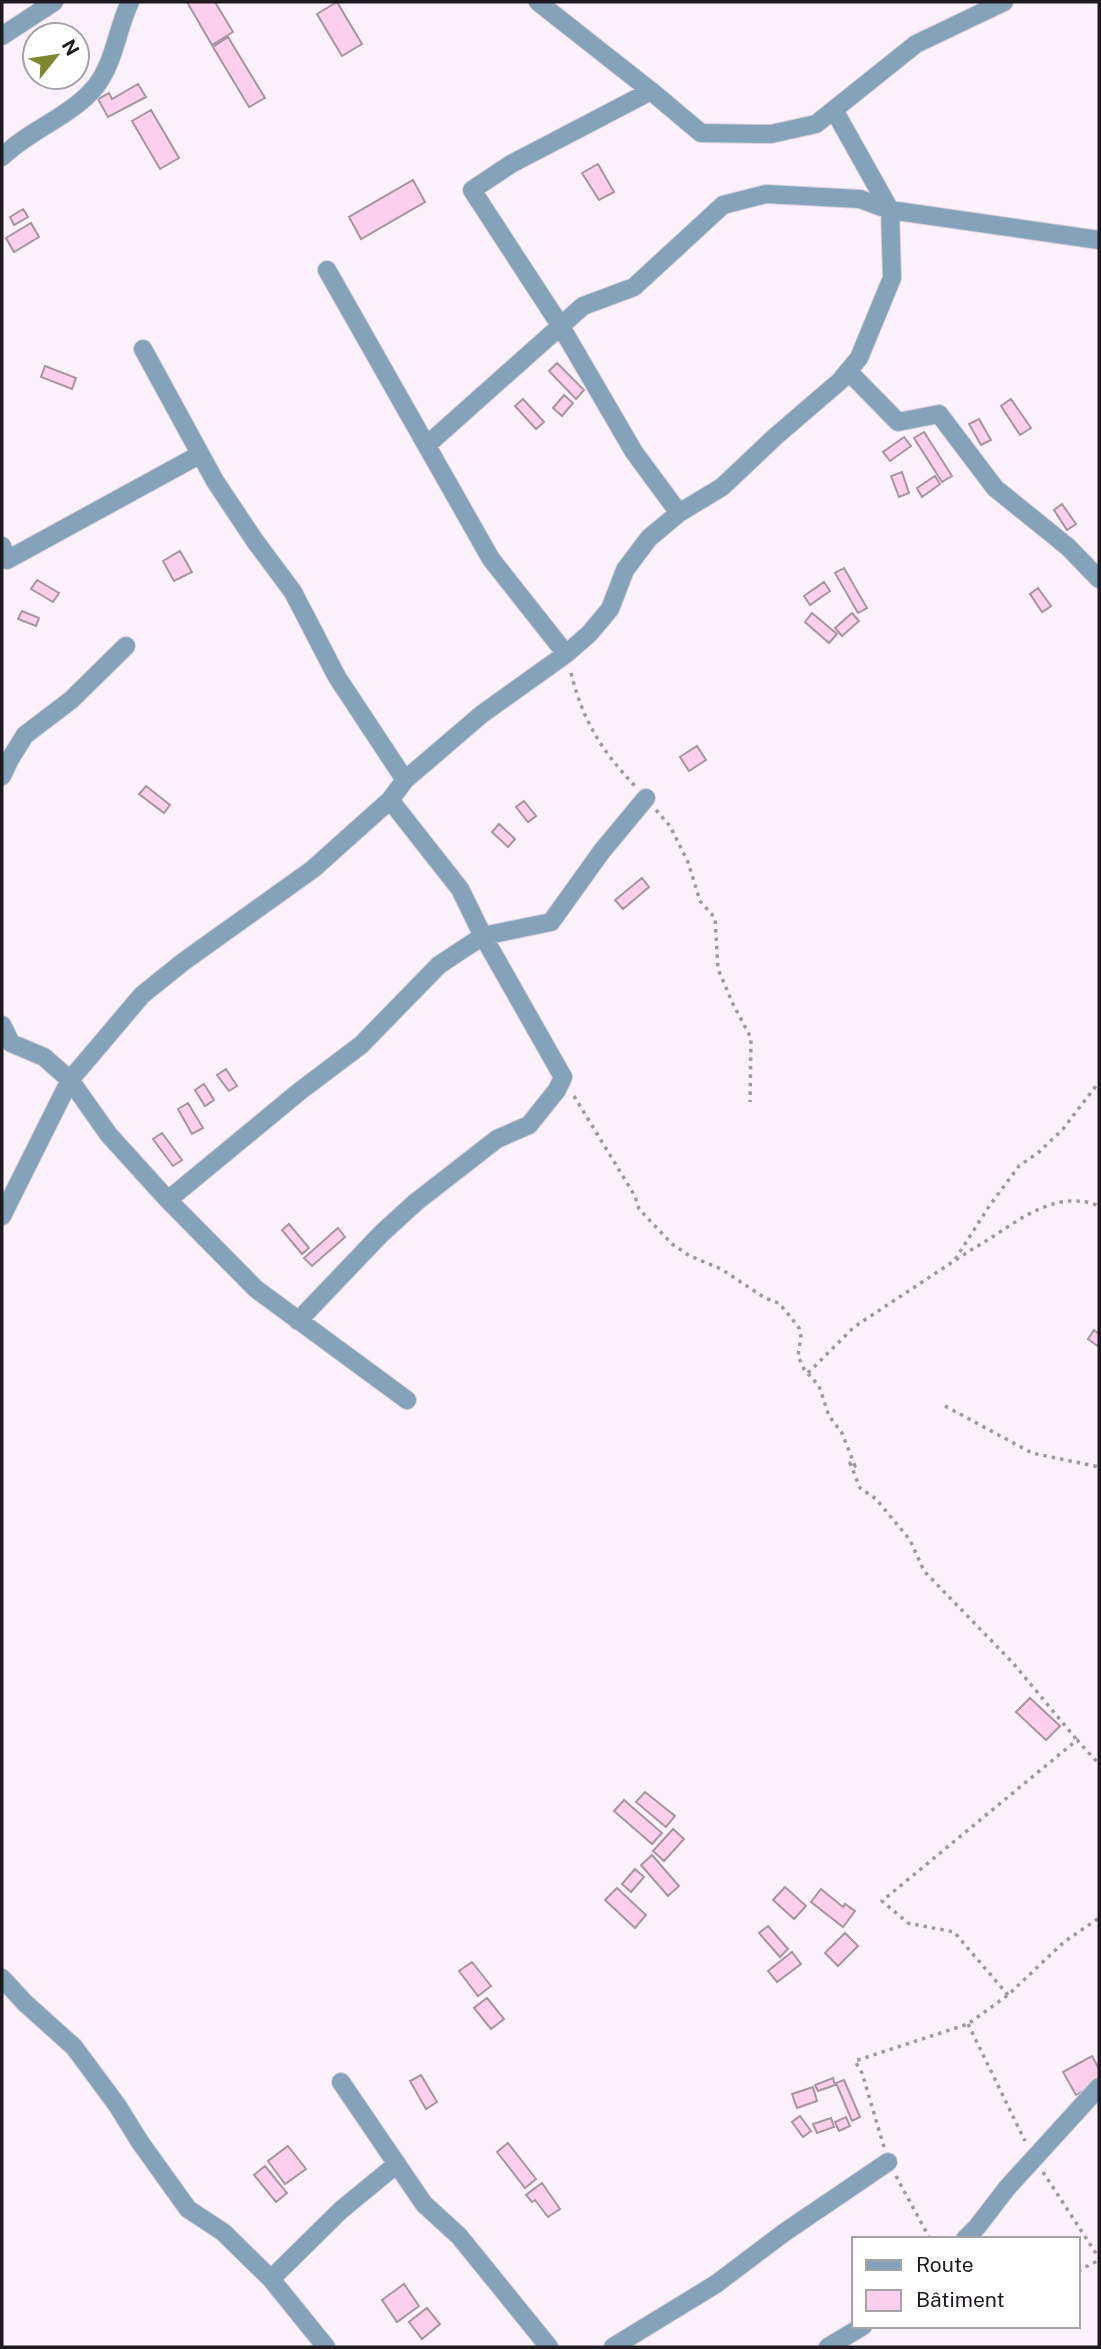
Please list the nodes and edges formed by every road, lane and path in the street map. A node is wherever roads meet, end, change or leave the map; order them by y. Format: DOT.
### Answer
graph roads {
  1 [pos="54,2"];
  2 [pos="130,2"];
  3 [pos="538,2"];
  4 [pos="1004,2"];
  5 [pos="2,36"];
  6 [pos="651,91"];
  7 [pos="834,110"];
  8 [pos="2,157"];
  9 [pos="890,210"];
  10 [pos="1099,240"];
  11 [pos="327,270"];
  12 [pos="560,325"];
  13 [pos="142,349"];
  14 [pos="848,371"];
  15 [pos="426,446"];
  16 [pos="200,455"];
  17 [pos="679,513"];
  18 [pos="2,546"];
  19 [pos="1099,579"];
  20 [pos="126,646"];
  21 [pos="566,654"];
  22 [pos="2,776"];
  23 [pos="405,780"];
  24 [pos="646,798"];
  25 [pos="390,800"];
  26 [pos="483,936"];
  27 [pos="2,1025"];
  28 [pos="563,1077"];
  29 [pos="70,1080"];
  30 [pos="1099,1082"];
  31 [pos="750,1102"];
  32 [pos="168,1199"];
  33 [pos="1099,1206"];
  34 [pos="2,1216"];
  35 [pos="954,1261"];
  36 [pos="298,1321"];
  37 [pos="808,1373"];
  38 [pos="407,1400"];
  39 [pos="945,1406"];
  40 [pos="1099,1467"];
  41 [pos="1077,1740"];
  42 [pos="1099,1764"];
  43 [pos="1099,1918"];
  44 [pos="2,1978"];
  45 [pos="1008,1995"];
  46 [pos="968,2024"];
  47 [pos="855,2060"];
  48 [pos="341,2082"];
  49 [pos="1099,2087"];
  50 [pos="1034,2159"];
  51 [pos="888,2162"];
  52 [pos="397,2164"];
  53 [pos="967,2237"];
  54 [pos="1099,2259"];
  55 [pos="1080,2270"];
  56 [pos="271,2279"];
  57 [pos="860,2328"];
  58 [pos="326,2347"];
  59 [pos="549,2347"];
  60 [pos="613,2347"];
  61 [pos="828,2347"];
  1 -- 5 [label="street"];
  2 -- 8 [label="street"];
  3 -- 6 [label="street"];
  4 -- 7 [label="street"];
  6 -- 7 [label="street"];
  6 -- 12 [label="street"];
  7 -- 9 [label="street"];
  9 -- 10 [label="street"];
  9 -- 12 [label="street"];
  9 -- 14 [label="street"];
  11 -- 15 [label="street"];
  12 -- 15 [label="street"];
  12 -- 17 [label="street"];
  13 -- 16 [label="street"];
  14 -- 17 [label="street"];
  14 -- 19 [label="street"];
  15 -- 21 [label="street"];
  16 -- 18 [label="street"];
  16 -- 23 [label="street"];
  17 -- 21 [label="street"];
  20 -- 22 [label="street"];
  21 -- 23 [label="street"];
  21 -- 24 [label="path"];
  23 -- 25 [label="street"];
  24 -- 26 [label="street"];
  24 -- 31 [label="path"];
  25 -- 26 [label="street"];
  25 -- 29 [label="street"];
  26 -- 28 [label="street"];
  26 -- 32 [label="street"];
  27 -- 29 [label="street"];
  28 -- 36 [label="street"];
  28 -- 37 [label="path"];
  29 -- 32 [label="street"];
  29 -- 34 [label="street"];
  30 -- 35 [label="path"];
  32 -- 36 [label="street"];
  33 -- 35 [label="path"];
  35 -- 37 [label="path"];
  36 -- 38 [label="street"];
  37 -- 41 [label="path"];
  39 -- 40 [label="path"];
  41 -- 42 [label="path"];
  41 -- 45 [label="path"];
  43 -- 45 [label="path"];
  44 -- 56 [label="street"];
  45 -- 46 [label="path"];
  46 -- 47 [label="path"];
  46 -- 50 [label="path"];
  48 -- 52 [label="street"];
  49 -- 50 [label="street"];
  50 -- 53 [label="street"];
  50 -- 54 [label="path"];
  51 -- 60 [label="street"];
  52 -- 56 [label="street"];
  52 -- 59 [label="street"];
  54 -- 55 [label="path"];
  56 -- 58 [label="street"];
  57 -- 61 [label="street"];
}
